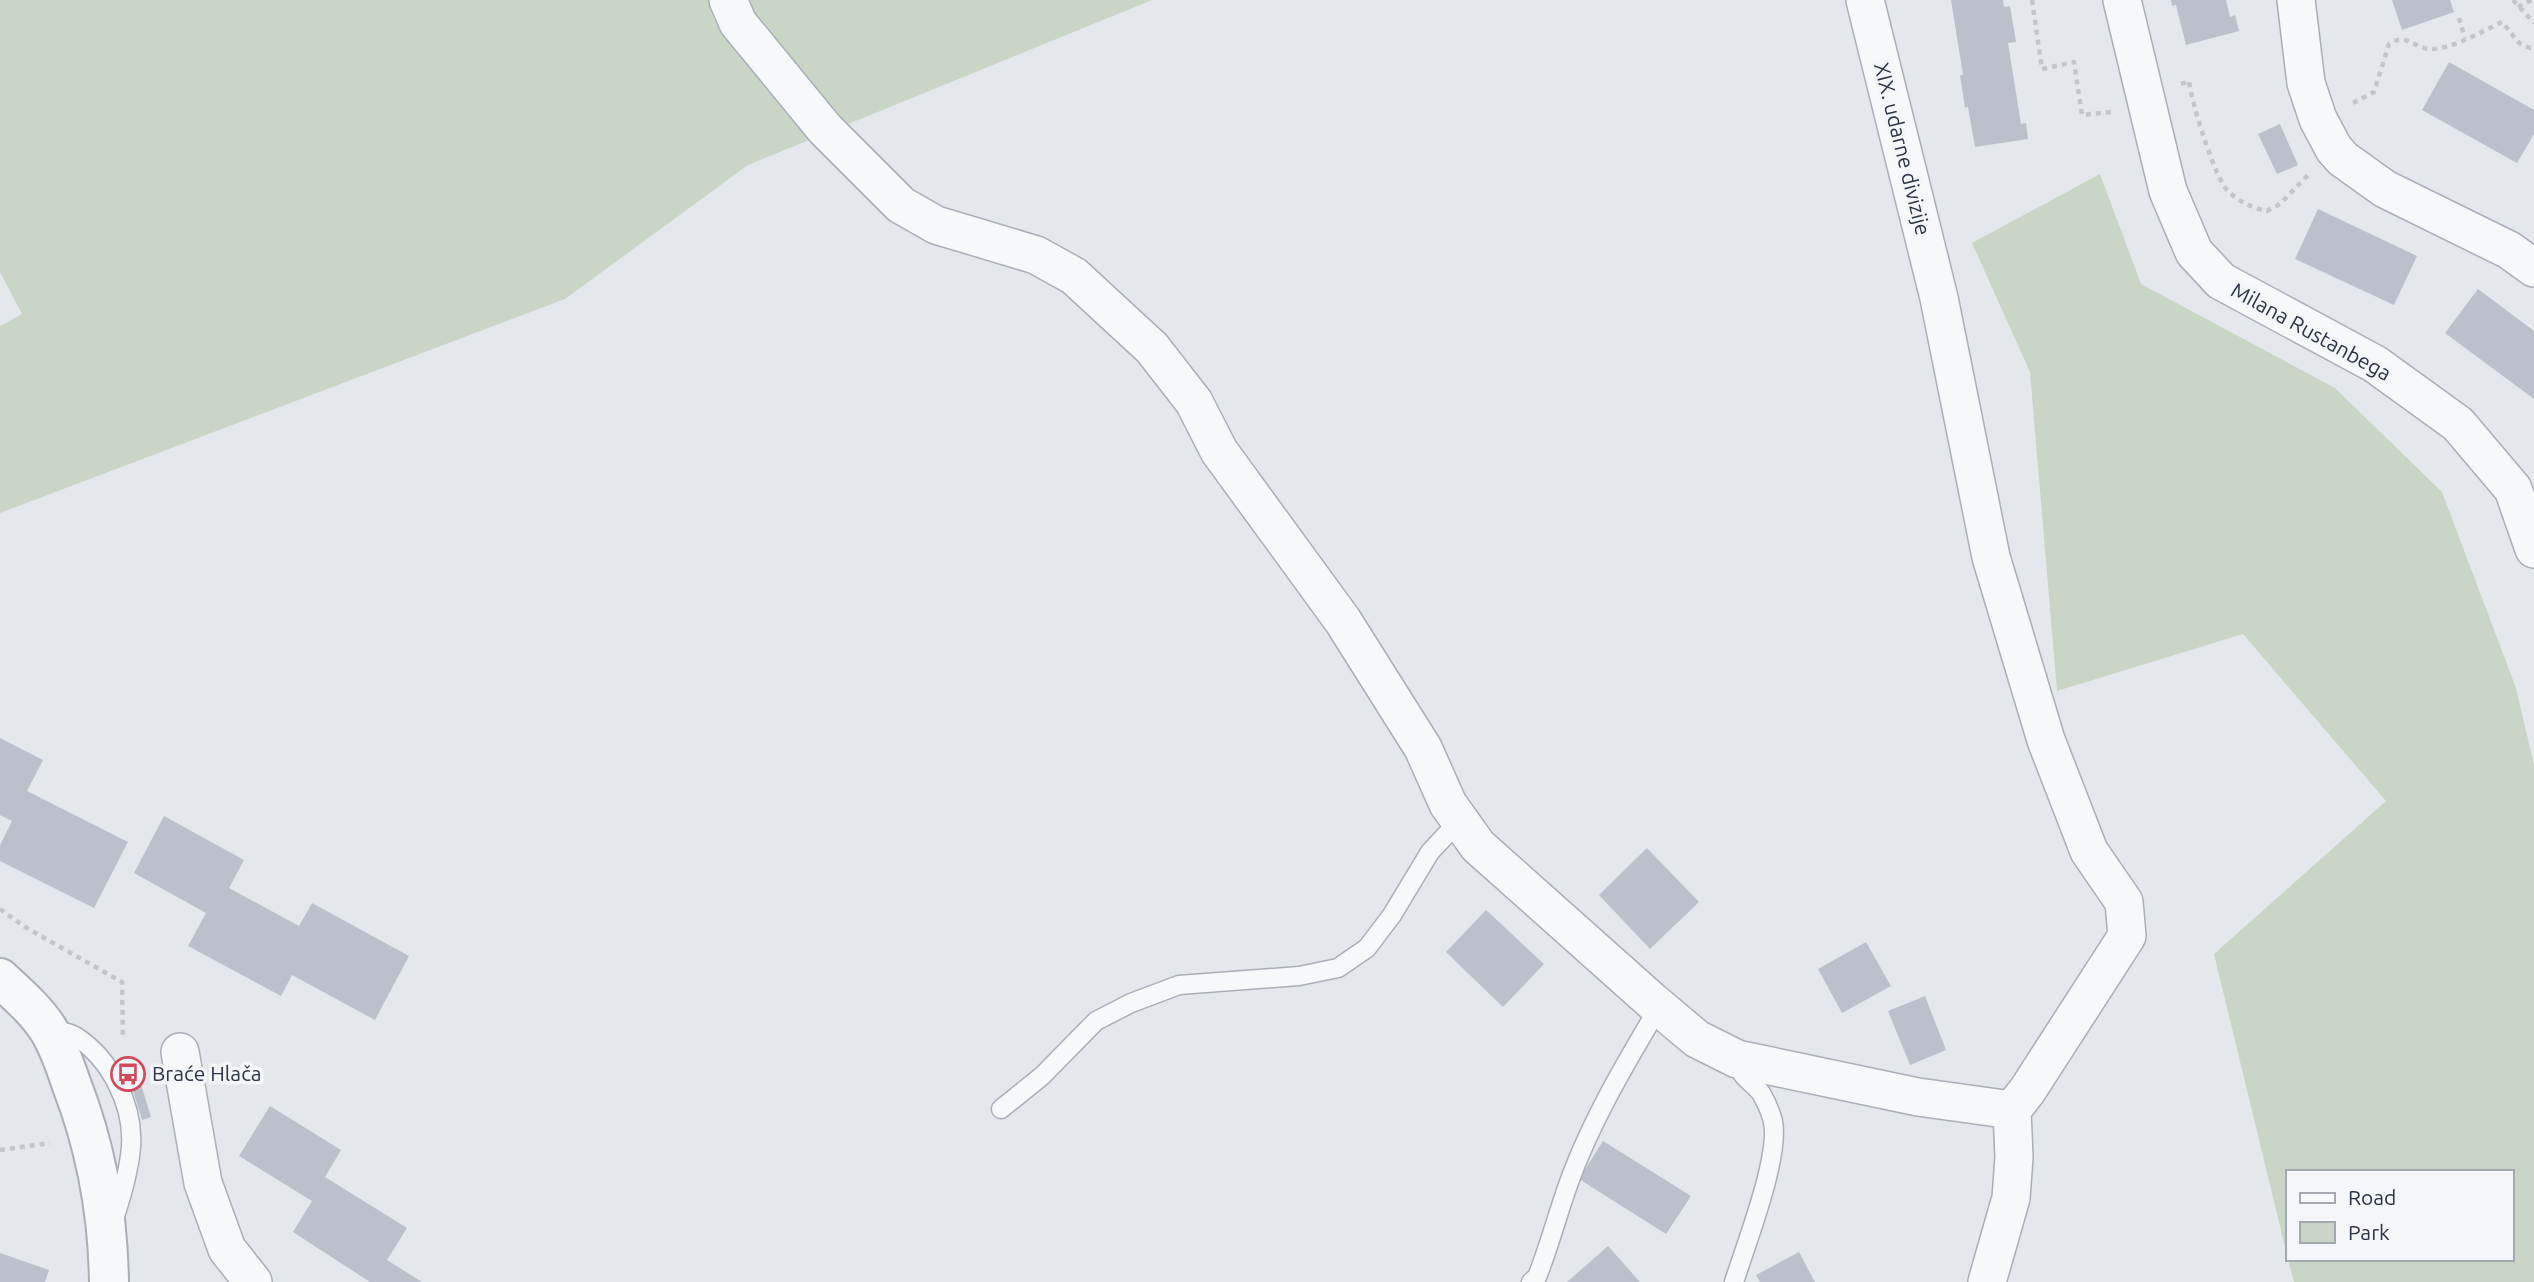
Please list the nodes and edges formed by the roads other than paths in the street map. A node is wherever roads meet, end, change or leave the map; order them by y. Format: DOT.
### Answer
graph roads {
  1 [pos="728,0"];
  2 [pos="1865,0"];
  3 [pos="2122,0"];
  4 [pos="2296,0"];
  5 [pos="2534,268"];
  6 [pos="2534,549"];
  7 [pos="1460,820"];
  8 [pos="0,978"];
  9 [pos="1659,1007"];
  10 [pos="180,1052"];
  11 [pos="1737,1059"];
  12 [pos="1001,1109"];
  13 [pos="2012,1110"];
  14 [pos="109,1282"];
  15 [pos="253,1282"];
  16 [pos="1531,1282"];
  17 [pos="1734,1282"];
  18 [pos="1987,1282"];
  1 -- 7 [label="street"];
  2 -- 13 [label="street, XIX. udarne divizije"];
  3 -- 6 [label="street, Milana Rustanbega"];
  4 -- 5 [label="street"];
  7 -- 9 [label="street"];
  7 -- 12 [label="lane"];
  8 -- 14 [label="street"];
  9 -- 11 [label="street"];
  9 -- 16 [label="lane"];
  10 -- 15 [label="street"];
  11 -- 13 [label="street"];
  11 -- 17 [label="lane"];
  13 -- 18 [label="street"];
}
